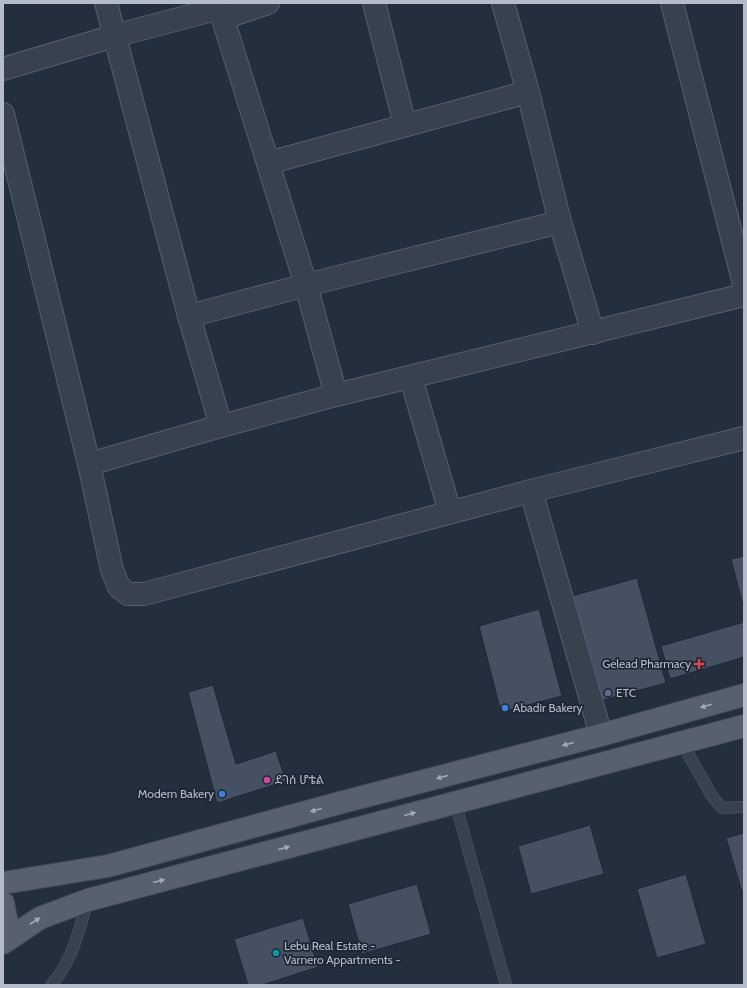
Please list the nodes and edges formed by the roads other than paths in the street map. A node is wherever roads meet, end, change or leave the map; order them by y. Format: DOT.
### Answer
graph roads {
  1 [pos="106,3"];
  2 [pos="268,3"];
  3 [pos="374,3"];
  4 [pos="503,3"];
  5 [pos="672,3"];
  6 [pos="220,10"];
  7 [pos="114,36"];
  8 [pos="3,69"];
  9 [pos="528,92"];
  10 [pos="3,114"];
  11 [pos="405,125"];
  12 [pos="268,163"];
  13 [pos="560,222"];
  14 [pos="744,284"];
  15 [pos="306,285"];
  16 [pos="744,295"];
  17 [pos="189,316"];
  18 [pos="593,333"];
  19 [pos="411,378"];
  20 [pos="336,395"];
  21 [pos="221,426"];
  22 [pos="744,438"];
  23 [pos="89,464"];
  24 [pos="531,491"];
  25 [pos="450,512"];
  26 [pos="744,695"];
  27 [pos="744,726"];
  28 [pos="601,735"];
  29 [pos="682,743"];
  30 [pos="455,802"];
  31 [pos="744,807"];
  32 [pos="3,883"];
  33 [pos="88,900"];
  34 [pos="3,903"];
  35 [pos="3,942"];
  36 [pos="51,985"];
  37 [pos="506,985"];
  1 -- 7 [label="street"];
  2 -- 6 [label="street"];
  3 -- 11 [label="street"];
  4 -- 9 [label="street"];
  5 -- 14 [label="street"];
  6 -- 7 [label="street"];
  6 -- 12 [label="street"];
  7 -- 8 [label="street"];
  7 -- 17 [label="street"];
  9 -- 11 [label="street"];
  9 -- 13 [label="street"];
  10 -- 23 [label="street"];
  11 -- 12 [label="street"];
  12 -- 15 [label="street"];
  13 -- 15 [label="street"];
  13 -- 18 [label="street"];
  15 -- 17 [label="street"];
  15 -- 20 [label="street"];
  16 -- 18 [label="street"];
  17 -- 21 [label="street"];
  18 -- 19 [label="street"];
  19 -- 20 [label="street"];
  19 -- 25 [label="street"];
  20 -- 21 [label="street"];
  21 -- 23 [label="street"];
  22 -- 24 [label="street"];
  23 -- 25 [label="street"];
  24 -- 25 [label="street"];
  24 -- 28 [label="street"];
  26 -- 28 [label="main road, one-way"];
  27 -- 29 [label="main road"];
  28 -- 32 [label="main road, one-way"];
  29 -- 30 [label="main road"];
  29 -- 31 [label="lane"];
  33 -- 30 [label="main road, one-way"];
  30 -- 37 [label="lane"];
  35 -- 33 [label="main road, one-way"];
  33 -- 36 [label="lane"];
  34 -- 35 [label="main road"];
}
